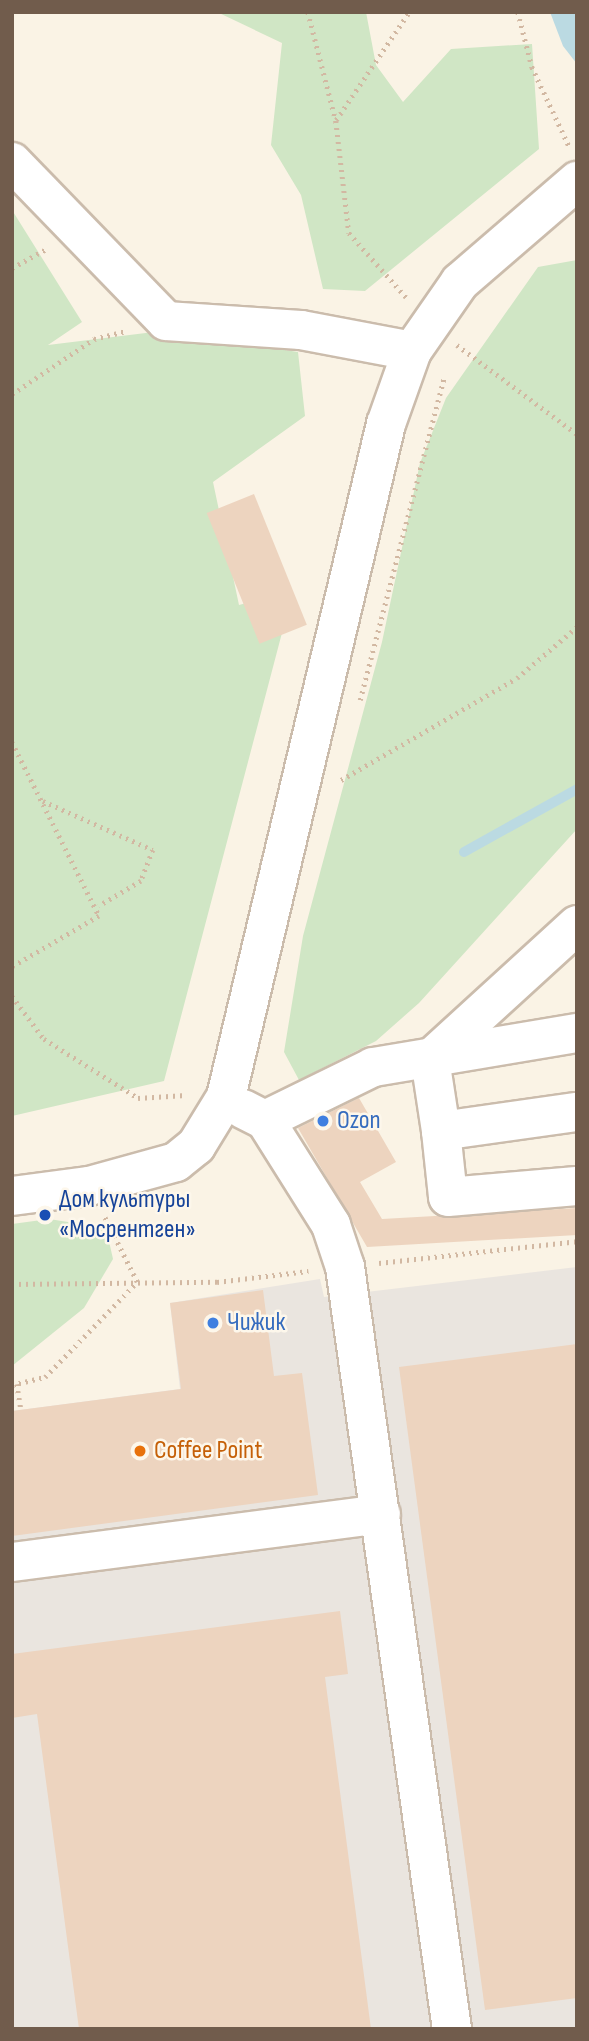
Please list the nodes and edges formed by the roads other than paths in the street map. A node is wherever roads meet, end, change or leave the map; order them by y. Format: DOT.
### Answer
graph roads {
  1 [pos="12,162"];
  2 [pos="575,168"];
  3 [pos="412,351"];
  4 [pos="577,925"];
  5 [pos="573,1032"];
  6 [pos="430,1059"];
  7 [pos="222,1104"];
  8 [pos="577,1112"];
  9 [pos="265,1120"];
  10 [pos="441,1131"];
  11 [pos="577,1186"];
  12 [pos="12,1196"];
  13 [pos="381,1514"];
  14 [pos="12,1562"];
  15 [pos="452,2029"];
  1 -- 3 [label="street"];
  2 -- 3 [label="street"];
  3 -- 7 [label="street"];
  4 -- 6 [label="street"];
  5 -- 6 [label="street"];
  6 -- 9 [label="street"];
  6 -- 10 [label="street"];
  7 -- 9 [label="street"];
  7 -- 12 [label="street"];
  8 -- 10 [label="street"];
  9 -- 13 [label="street"];
  10 -- 11 [label="street"];
  13 -- 14 [label="street"];
  13 -- 15 [label="street"];
}
